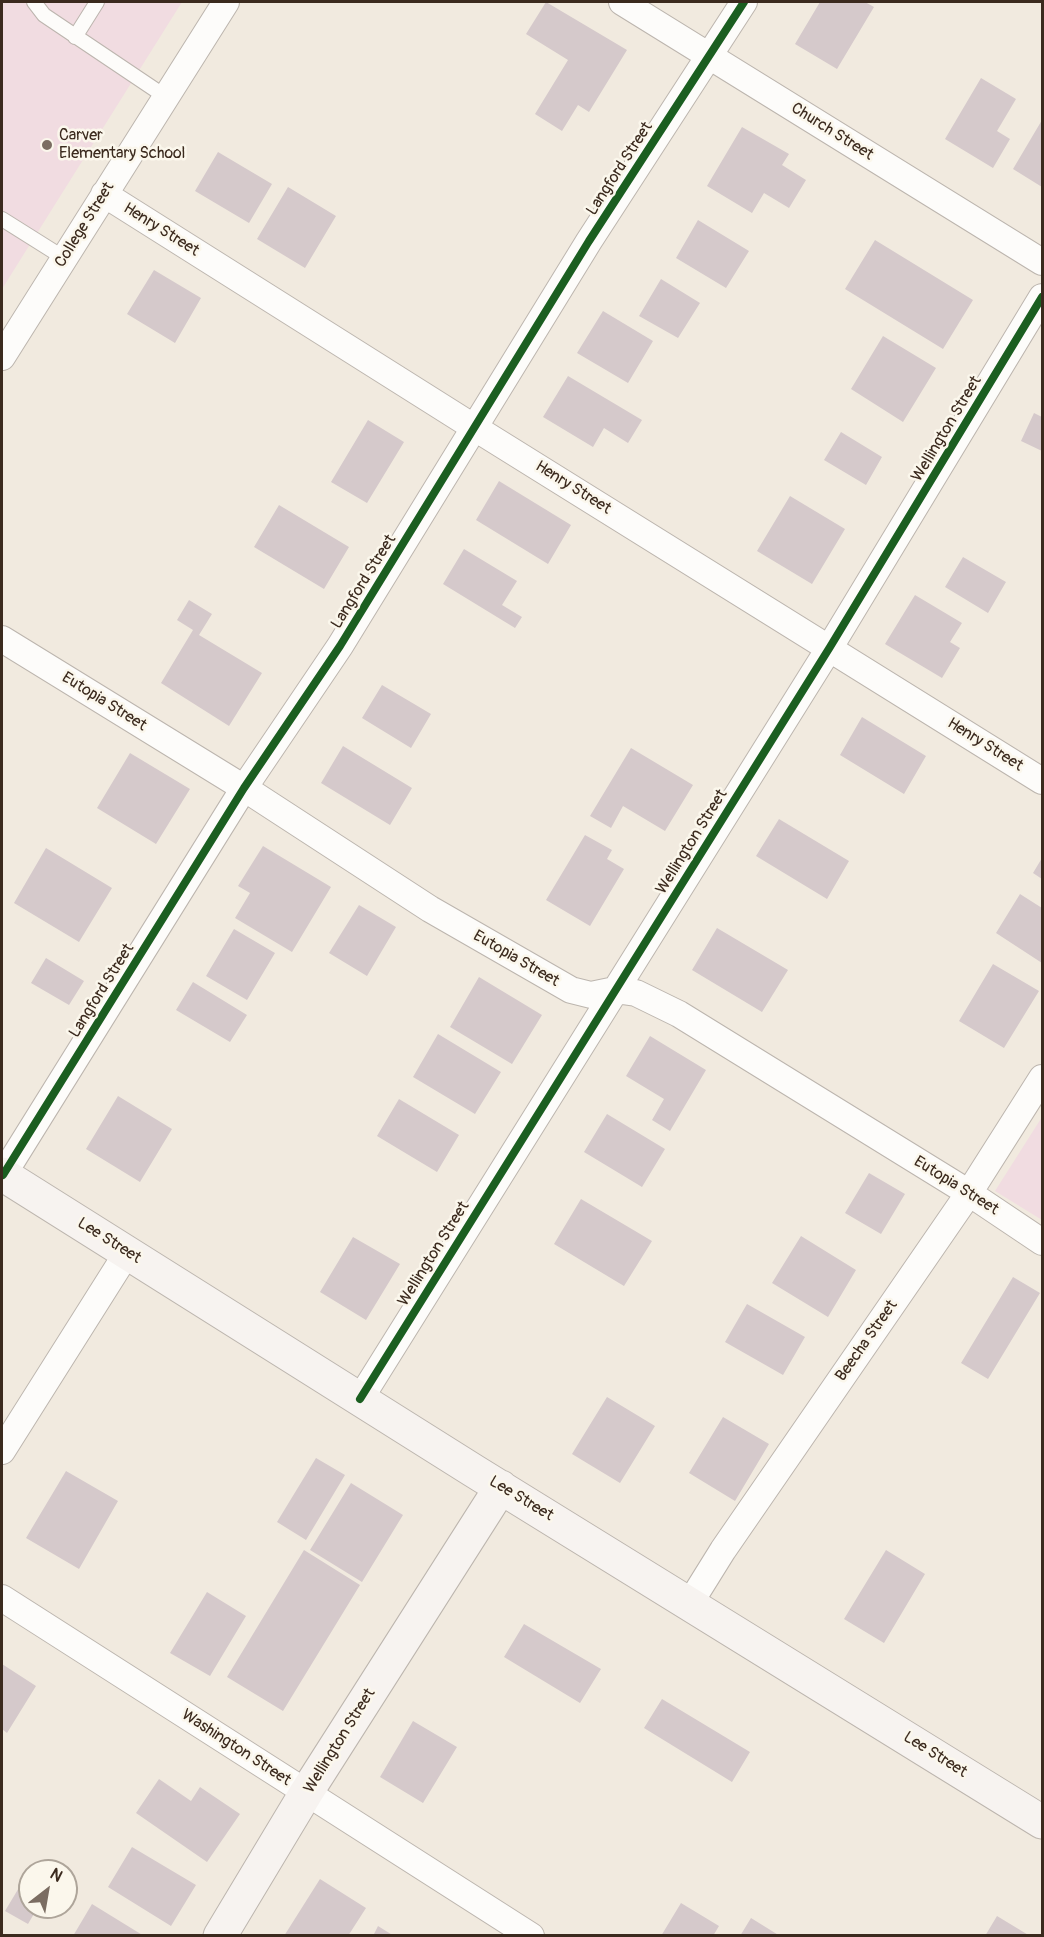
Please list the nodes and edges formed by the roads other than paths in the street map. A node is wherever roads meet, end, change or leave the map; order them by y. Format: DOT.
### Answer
graph roads {
  1 [pos="34,2"];
  2 [pos="98,2"];
  3 [pos="226,2"];
  4 [pos="622,2"];
  5 [pos="744,2"];
  6 [pos="75,37"];
  7 [pos="710,56"];
  8 [pos="166,97"];
  9 [pos="104,194"];
  10 [pos="2,219"];
  11 [pos="64,258"];
  12 [pos="1042,262"];
  13 [pos="1042,297"];
  14 [pos="2,357"];
  15 [pos="475,428"];
  16 [pos="2,639"];
  17 [pos="830,647"];
  18 [pos="1042,780"];
  19 [pos="243,788"];
  20 [pos="615,990"];
  21 [pos="1042,1078"];
  22 [pos="2,1175"];
  23 [pos="969,1193"];
  24 [pos="1042,1242"];
  25 [pos="128,1253"];
  26 [pos="360,1399"];
  27 [pos="2,1451"];
  28 [pos="501,1487"];
  29 [pos="2,1598"];
  30 [pos="690,1603"];
  31 [pos="306,1793"];
  32 [pos="1042,1822"];
  33 [pos="220,1935"];
  34 [pos="531,1935"];
  1 -- 6 [label="lane"];
  2 -- 6 [label="lane"];
  3 -- 8 [label="street, College Street"];
  4 -- 7 [label="street, Church Street"];
  5 -- 7 [label="street, Langford Street"];
  6 -- 8 [label="lane"];
  7 -- 12 [label="street, Church Street"];
  7 -- 15 [label="street, Langford Street"];
  8 -- 9 [label="street, College Street"];
  9 -- 11 [label="street, College Street"];
  9 -- 15 [label="street, Henry Street"];
  10 -- 11 [label="lane"];
  11 -- 14 [label="street, College Street"];
  13 -- 17 [label="street, Wellington Street"];
  15 -- 17 [label="street, Henry Street"];
  15 -- 19 [label="street, Langford Street"];
  16 -- 19 [label="street, Eutopia Street"];
  17 -- 18 [label="street, Henry Street"];
  17 -- 20 [label="street, Wellington Street"];
  19 -- 20 [label="street, Eutopia Street"];
  19 -- 22 [label="street, Langford Street"];
  20 -- 23 [label="street, Eutopia Street"];
  20 -- 26 [label="street, Wellington Street"];
  21 -- 23 [label="street, Beecha Street"];
  22 -- 25 [label="main road, Lee Street"];
  23 -- 24 [label="street, Eutopia Street"];
  23 -- 30 [label="street, Beecha Street"];
  25 -- 26 [label="main road, Lee Street"];
  25 -- 27 [label="street"];
  26 -- 28 [label="main road, Lee Street"];
  28 -- 30 [label="main road, Lee Street"];
  28 -- 31 [label="main road, Wellington Street"];
  29 -- 31 [label="street, Washington Street"];
  30 -- 32 [label="main road, Lee Street"];
  31 -- 33 [label="main road, Wellington Street"];
  31 -- 34 [label="street, Washington Street"];
}
